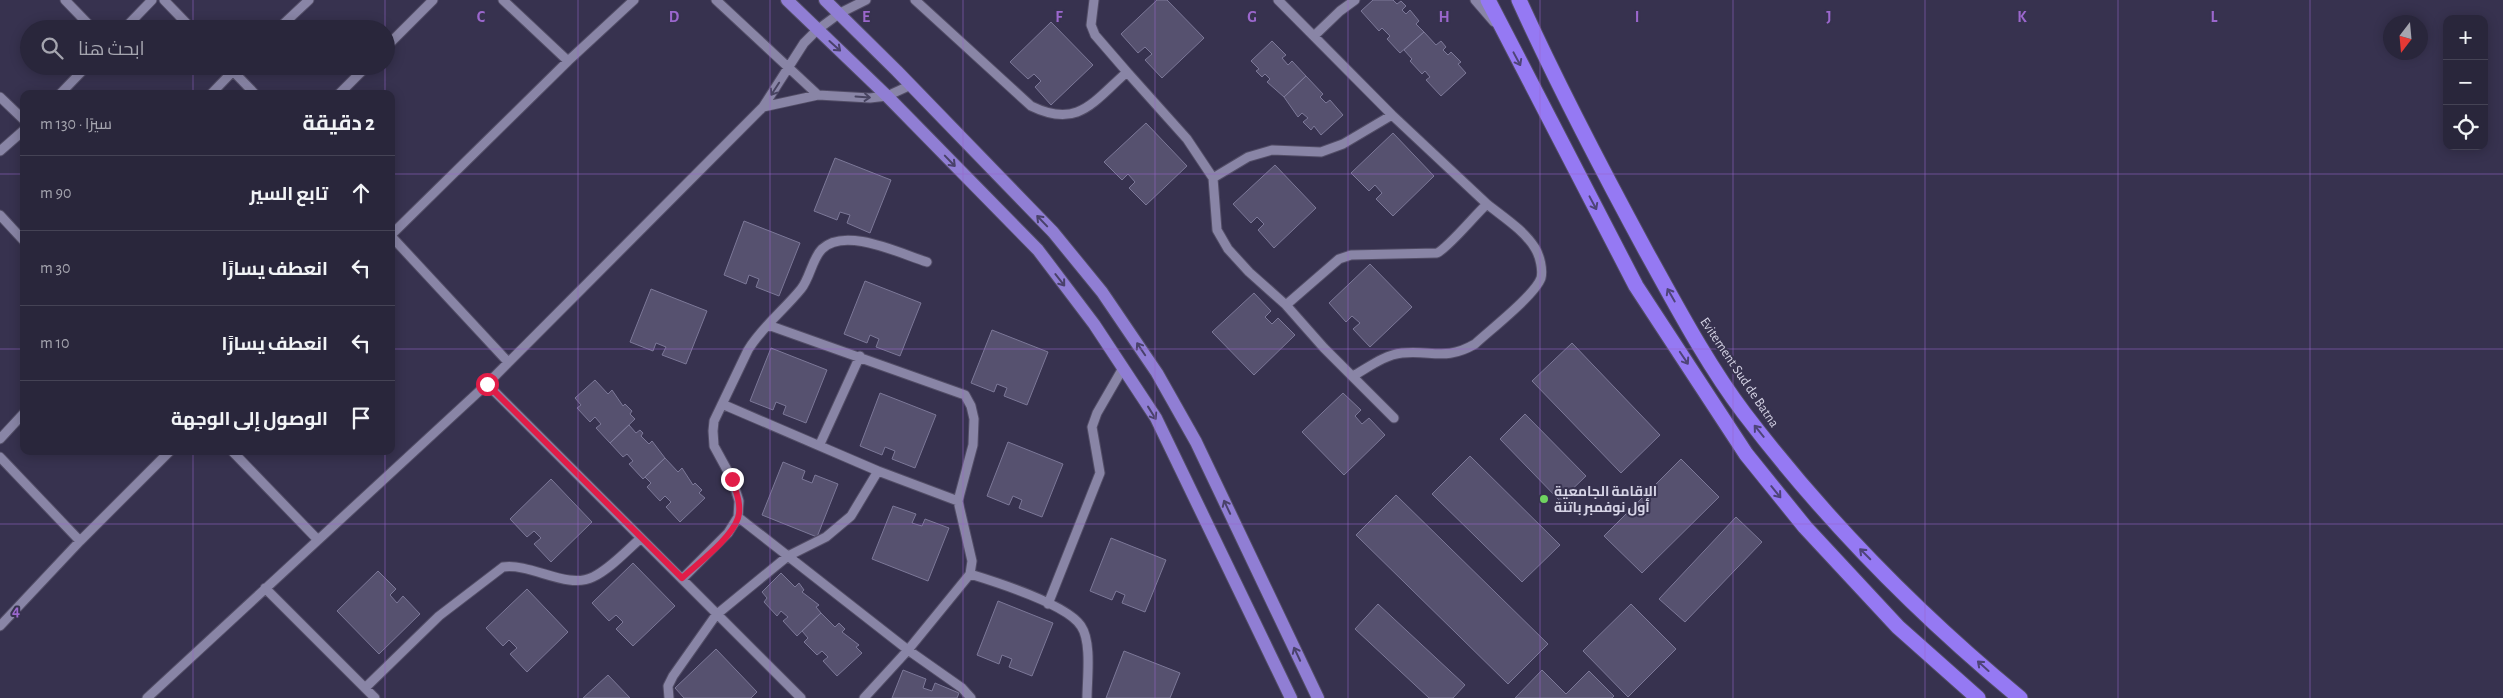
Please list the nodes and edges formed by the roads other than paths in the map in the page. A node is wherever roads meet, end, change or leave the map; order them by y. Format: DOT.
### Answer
graph roads {
  1 [pos="65,0"];
  2 [pos="152,0"];
  3 [pos="164,0"];
  4 [pos="309,0"];
  5 [pos="432,0"];
  6 [pos="504,0"];
  7 [pos="634,0"];
  8 [pos="716,0"];
  9 [pos="787,0"];
  10 [pos="825,0"];
  11 [pos="866,0"];
  12 [pos="915,0"];
  13 [pos="1094,0"];
  14 [pos="1278,0"];
  15 [pos="1355,0"];
  16 [pos="1475,0"];
  17 [pos="1488,0"];
  18 [pos="1519,0"];
  19 [pos="840,13"];
  20 [pos="84,20"];
  21 [pos="133,20"];
  22 [pos="183,20"];
  23 [pos="288,20"];
  24 [pos="817,30"];
  25 [pos="1504,34"];
  26 [pos="1314,36"];
  27 [pos="395,37"];
  28 [pos="568,61"];
  29 [pos="790,66"];
  30 [pos="1126,72"];
  31 [pos="78,75"];
  32 [pos="227,75"];
  33 [pos="239,75"];
  34 [pos="358,75"];
  35 [pos="910,85"];
  36 [pos="64,90"];
  37 [pos="214,90"];
  38 [pos="252,90"];
  39 [pos="343,90"];
  40 [pos="818,95"];
  41 [pos="887,96"];
  42 [pos="0,97"];
  43 [pos="763,107"];
  44 [pos="1392,115"];
  45 [pos="20,116"];
  46 [pos="20,134"];
  47 [pos="0,151"];
  48 [pos="1213,178"];
  49 [pos="1486,204"];
  50 [pos="0,215"];
  51 [pos="395,232"];
  52 [pos="20,237"];
  53 [pos="395,240"];
  54 [pos="927,262"];
  55 [pos="1286,305"];
  56 [pos="768,325"];
  57 [pos="860,356"];
  58 [pos="508,362"];
  59 [pos="1123,368"];
  60 [pos="1353,376"];
  61 [pos="487,384"];
  62 [pos="722,404"];
  63 [pos="20,417"];
  64 [pos="1394,418"];
  65 [pos="0,439"];
  66 [pos="820,444"];
  67 [pos="166,455"];
  68 [pos="236,455"];
  69 [pos="0,457"];
  70 [pos="878,471"];
  71 [pos="958,501"];
  72 [pos="738,517"];
  73 [pos="641,538"];
  74 [pos="318,540"];
  75 [pos="80,541"];
  76 [pos="788,556"];
  77 [pos="970,574"];
  78 [pos="682,578"];
  79 [pos="265,588"];
  80 [pos="1048,604"];
  81 [pos="716,615"];
  82 [pos="0,626"];
  83 [pos="908,650"];
  84 [pos="365,688"];
  85 [pos="147,698"];
  86 [pos="375,698"];
  87 [pos="668,698"];
  88 [pos="800,698"];
  89 [pos="864,698"];
  90 [pos="971,698"];
  91 [pos="1087,698"];
  92 [pos="1291,698"];
  93 [pos="1318,698"];
  94 [pos="1978,698"];
  95 [pos="2020,698"];
  1 -- 20 [label="street"];
  2 -- 21 [label="street"];
  3 -- 22 [label="street"];
  4 -- 23 [label="street"];
  5 -- 27 [label="street"];
  6 -- 28 [label="street"];
  7 -- 28 [label="street"];
  8 -- 29 [label="street"];
  9 -- 24 [label="main road"];
  10 -- 19 [label="main road"];
  11 -- 19 [label="street"];
  12 -- 30 [label="street"];
  13 -- 30 [label="street"];
  14 -- 26 [label="street"];
  15 -- 26 [label="street"];
  16 -- 25 [label="street"];
  17 -- 25 [label="highway"];
  95 -- 18 [label="highway, Evitement Sud de Batna, one-way"];
  19 -- 24 [label="street"];
  19 -- 35 [label="main road"];
  24 -- 29 [label="street"];
  24 -- 41 [label="main road, one-way"];
  25 -- 94 [label="highway, one-way"];
  26 -- 44 [label="street"];
  28 -- 51 [label="street"];
  29 -- 40 [label="street"];
  29 -- 43 [label="street, one-way"];
  30 -- 48 [label="street"];
  31 -- 36 [label="street"];
  32 -- 37 [label="street"];
  33 -- 38 [label="street"];
  34 -- 39 [label="street"];
  35 -- 41 [label="street"];
  93 -- 35 [label="main road, one-way"];
  40 -- 41 [label="street, one-way"];
  40 -- 43 [label="street"];
  41 -- 59 [label="main road, one-way"];
  42 -- 45 [label="street"];
  43 -- 58 [label="street"];
  44 -- 48 [label="street"];
  44 -- 49 [label="street"];
  46 -- 47 [label="street"];
  48 -- 55 [label="street"];
  49 -- 55 [label="street"];
  49 -- 60 [label="street"];
  50 -- 52 [label="street"];
  53 -- 58 [label="street"];
  54 -- 56 [label="street"];
  55 -- 60 [label="street"];
  56 -- 57 [label="street"];
  56 -- 62 [label="street"];
  57 -- 66 [label="street"];
  57 -- 71 [label="street"];
  58 -- 61 [label="street"];
  59 -- 80 [label="street"];
  59 -- 92 [label="main road, one-way"];
  60 -- 64 [label="street"];
  61 -- 73 [label="street"];
  61 -- 74 [label="street"];
  62 -- 66 [label="street"];
  62 -- 72 [label="street"];
  63 -- 65 [label="street"];
  66 -- 70 [label="street"];
  67 -- 75 [label="street"];
  68 -- 74 [label="street"];
  69 -- 75 [label="street"];
  70 -- 71 [label="street"];
  70 -- 76 [label="street"];
  71 -- 77 [label="street"];
  72 -- 76 [label="street"];
  72 -- 78 [label="street"];
  73 -- 78 [label="street"];
  73 -- 84 [label="street"];
  74 -- 79 [label="street"];
  75 -- 82 [label="street"];
  76 -- 81 [label="street"];
  76 -- 83 [label="street"];
  77 -- 80 [label="street"];
  77 -- 83 [label="street"];
  78 -- 81 [label="street"];
  79 -- 84 [label="street"];
  79 -- 85 [label="street"];
  80 -- 91 [label="street"];
  81 -- 87 [label="street"];
  81 -- 88 [label="street"];
  83 -- 89 [label="street"];
  83 -- 90 [label="street"];
  84 -- 86 [label="street"];
}
